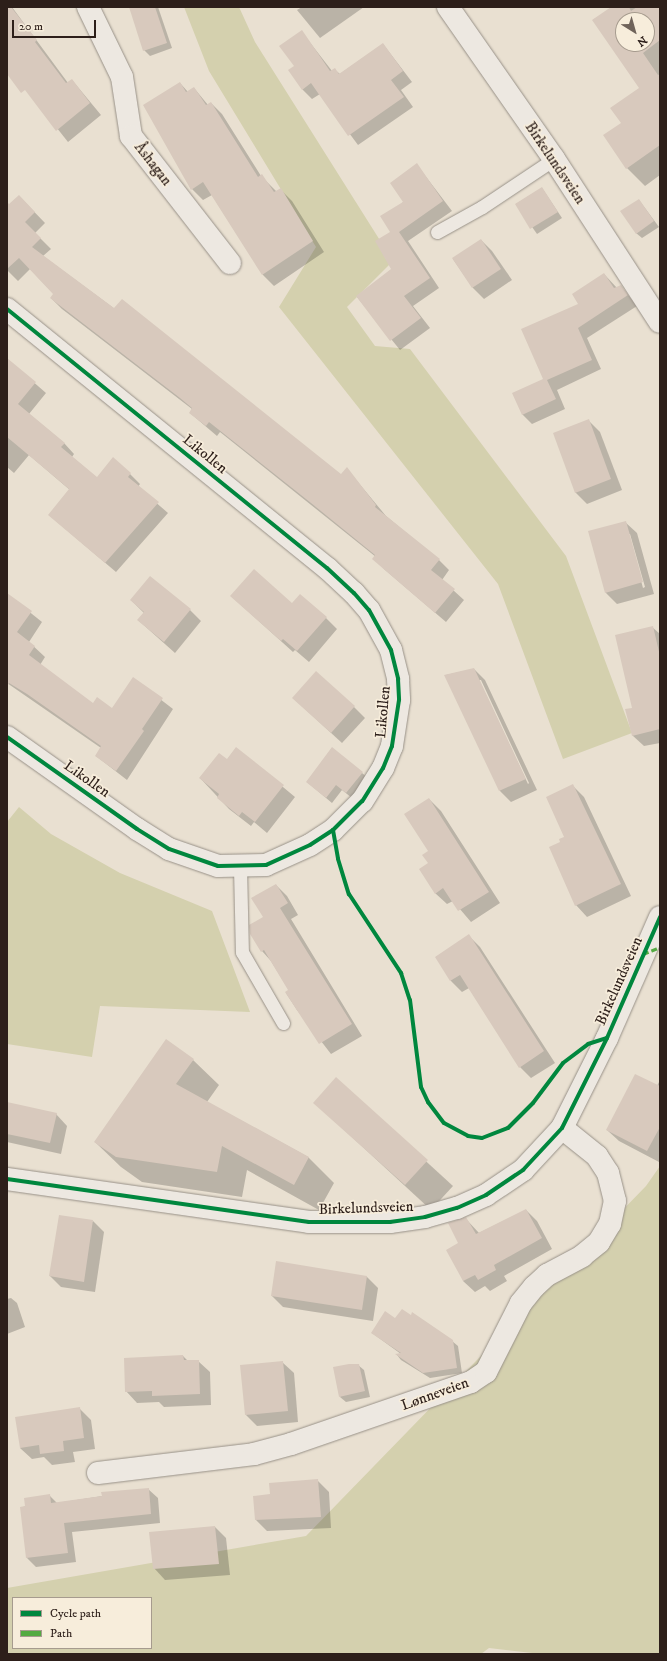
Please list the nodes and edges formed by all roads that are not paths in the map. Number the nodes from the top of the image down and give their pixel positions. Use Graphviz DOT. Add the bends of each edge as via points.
graph roads {
  1 [pos="88,7"];
  2 [pos="448,7"];
  3 [pos="554,159"];
  4 [pos="437,232"];
  5 [pos="230,263"];
  6 [pos="7,309"];
  7 [pos="660,322"];
  8 [pos="7,737"];
  9 [pos="240,867"];
  10 [pos="660,917"];
  11 [pos="283,1023"];
  12 [pos="562,1128"];
  13 [pos="7,1179"];
  14 [pos="98,1473"];
  1 -- 5 [label="street, Åshagan" via="122,77 131,136"];
  2 -- 3 [label="street, Birkelundsveien"];
  3 -- 4 [label="lane" via="482,208"];
  3 -- 7 [label="street, Birkelundsveien"];
  6 -- 9 [label="street, Likollen" via="327,568 370,610 391,650 398,679 397,723 383,768 362,800 333,830 310,845 266,865"];
  8 -- 9 [label="street, Likollen" via="169,849 218,866"];
  9 -- 11 [label="lane" via="242,952"];
  10 -- 12 [label="street, Birkelundsveien" via="607,1038"];
  12 -- 13 [label="street, Birkelundsveien" via="522,1170 486,1195 457,1208 425,1217 390,1222 309,1222"];
  12 -- 14 [label="street, Lønneveien" via="597,1156 608,1173 615,1201 610,1224 599,1242 582,1256 547,1275 534,1287 521,1303 486,1372 471,1382 254,1454"];
}
